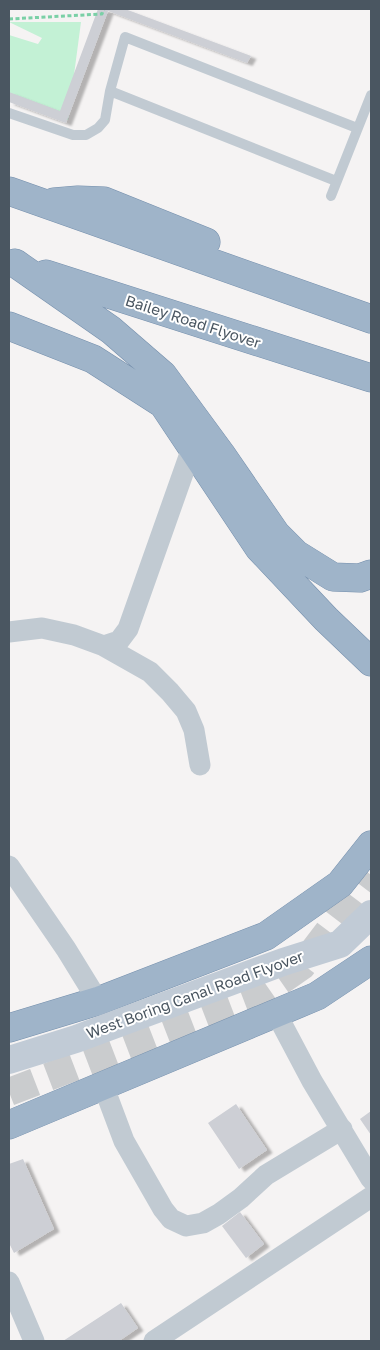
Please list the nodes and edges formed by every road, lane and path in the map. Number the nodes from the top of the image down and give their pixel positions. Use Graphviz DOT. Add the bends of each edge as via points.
graph roads {
  1 [pos="104,9"];
  2 [pos="9,20"];
  3 [pos="110,91"];
  4 [pos="371,95"];
  5 [pos="9,113"];
  6 [pos="357,128"];
  7 [pos="336,181"];
  8 [pos="9,191"];
  9 [pos="330,196"];
  10 [pos="43,203"];
  11 [pos="12,262"];
  12 [pos="371,304"];
  13 [pos="371,319"];
  14 [pos="9,326"];
  15 [pos="371,378"];
  16 [pos="192,448"];
  17 [pos="371,574"];
  18 [pos="9,632"];
  19 [pos="104,646"];
  20 [pos="371,662"];
  21 [pos="200,764"];
  22 [pos="371,845"];
  23 [pos="9,866"];
  24 [pos="371,914"];
  25 [pos="371,960"];
  26 [pos="98,1001"];
  27 [pos="276,1013"];
  28 [pos="9,1028"];
  29 [pos="9,1060"];
  30 [pos="103,1085"];
  31 [pos="9,1125"];
  32 [pos="342,1129"];
  33 [pos="371,1179"];
  34 [pos="371,1197"];
  35 [pos="9,1282"];
  36 [pos="17,1322"];
  37 [pos="34,1341"];
  38 [pos="154,1341"];
  1 -- 2 [label="path" via="102,14"];
  3 -- 5 [label="lane" via="105,120 86,135 74,135"];
  3 -- 6 [label="lane" via="125,37"];
  3 -- 7 [label="lane"];
  4 -- 6 [label="lane"];
  6 -- 7 [label="lane"];
  7 -- 9 [label="lane"];
  8 -- 10 [label="highway"];
  10 -- 12 [label="highway" via="104,201"];
  10 -- 13 [label="highway"];
  11 -- 15 [label="highway, Bailey Road Flyover"];
  11 -- 17 [label="highway" via="111,330 163,375 276,534 296,554 333,577 360,578"];
  14 -- 16 [label="highway" via="93,360 163,404"];
  16 -- 19 [label="street" via="128,629 119,642"];
  16 -- 20 [label="highway" via="259,548"];
  18 -- 19 [label="street" via="42,628"];
  19 -- 21 [label="street" via="150,672 186,711 194,730"];
  22 -- 26 [label="highway" via="340,884 266,936"];
  23 -- 26 [label="street"];
  24 -- 29 [label="main road, West Boring Canal Road Flyover, bridge" via="340,944"];
  25 -- 27 [label="highway" via="317,996"];
  26 -- 28 [label="highway"];
  27 -- 30 [label="highway"];
  27 -- 32 [label="street"];
  30 -- 31 [label="highway"];
  30 -- 32 [label="street" via="124,1141 163,1209 172,1219 186,1226 203,1224 241,1198 266,1175"];
  32 -- 33 [label="street"];
  34 -- 38 [label="street"];
  35 -- 36 [label="street"];
  36 -- 37 [label="street"];
}
